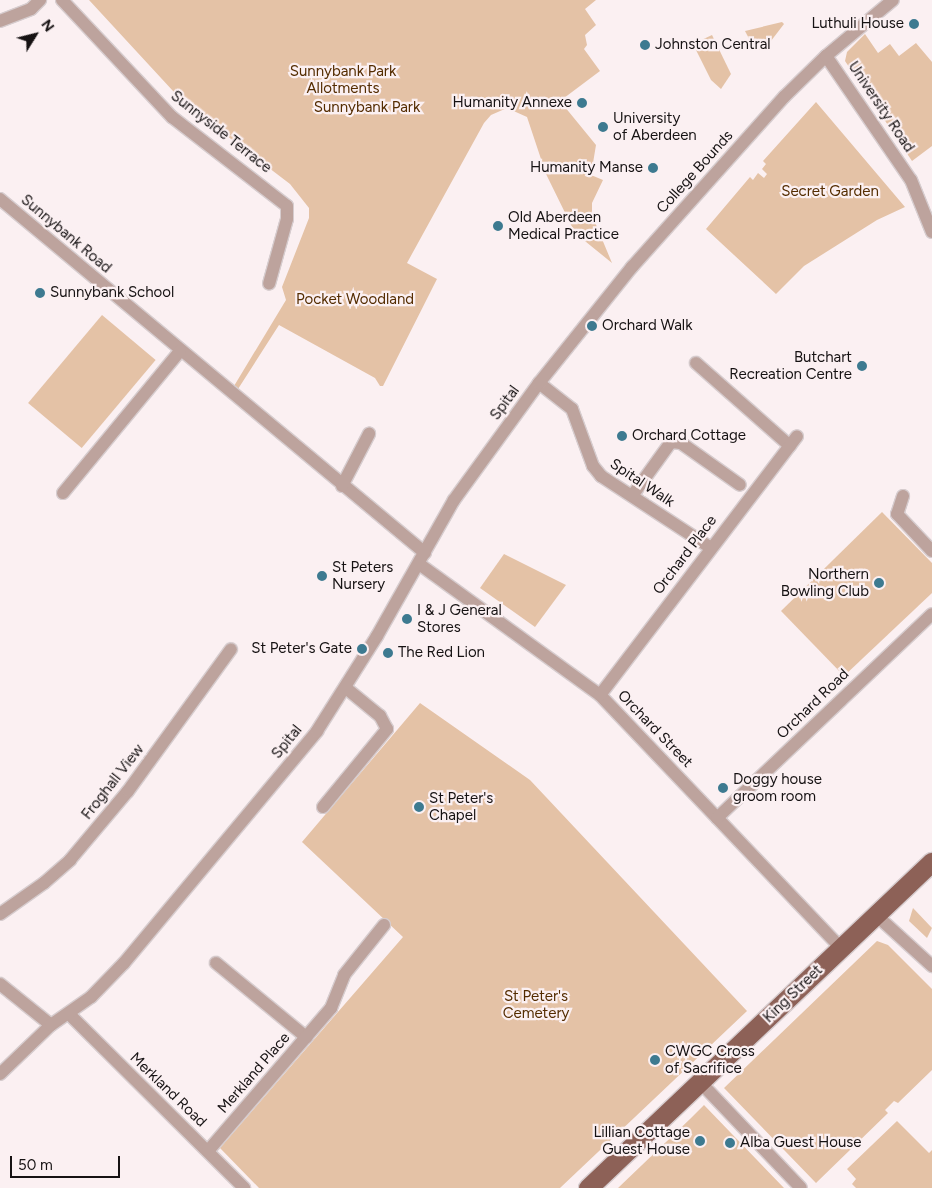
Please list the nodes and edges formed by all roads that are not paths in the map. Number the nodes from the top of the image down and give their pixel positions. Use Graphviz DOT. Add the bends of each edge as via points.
graph roads {
  1 [pos="40,0"];
  2 [pos="62,0"];
  3 [pos="893,0"];
  4 [pos="0,21"];
  5 [pos="826,56"];
  6 [pos="0,199"];
  7 [pos="932,232"];
  8 [pos="269,284"];
  9 [pos="180,351"];
  10 [pos="696,362"];
  11 [pos="539,383"];
  12 [pos="370,434"];
  13 [pos="740,485"];
  14 [pos="342,486"];
  15 [pos="63,493"];
  16 [pos="632,496"];
  17 [pos="903,496"];
  18 [pos="711,548"];
  19 [pos="932,551"];
  20 [pos="422,558"];
  21 [pos="932,614"];
  22 [pos="231,649"];
  23 [pos="346,688"];
  24 [pos="600,694"];
  25 [pos="323,807"];
  26 [pos="717,818"];
  27 [pos="932,862"];
  28 [pos="0,914"];
  29 [pos="876,915"];
  30 [pos="384,926"];
  31 [pos="841,948"];
  32 [pos="216,963"];
  33 [pos="932,966"];
  34 [pos="0,984"];
  35 [pos="69,1014"];
  36 [pos="51,1025"];
  37 [pos="306,1038"];
  38 [pos="0,1074"];
  39 [pos="700,1082"];
  40 [pos="208,1151"];
  41 [pos="244,1188"];
  42 [pos="588,1188"];
  43 [pos="801,1188"];
  1 -- 4 [label="street" via="32,9"];
  2 -- 8 [label="street, Sunnyside Terrace" via="172,118 287,206 287,219"];
  3 -- 5 [label="street, College Bounds"];
  5 -- 7 [label="street, University Road" via="911,180"];
  5 -- 11 [label="street, College Bounds" via="658,238"];
  6 -- 9 [label="street, Sunnybank Road"];
  9 -- 14 [label="street, Sunnybank Road"];
  9 -- 15 [label="street"];
  10 -- 18 [label="street, Orchard Place" via="793,441"];
  11 -- 16 [label="street, Spital Walk" via="572,409 596,472"];
  11 -- 20 [label="street, Spital" via="454,500"];
  12 -- 14 [label="street"];
  13 -- 16 [label="street" via="681,443 671,442"];
  14 -- 20 [label="street, Sunnybank Road"];
  16 -- 18 [label="street, Spital Walk"];
  17 -- 19 [label="street" via="897,514"];
  18 -- 24 [label="street, Orchard Place"];
  20 -- 23 [label="street, Spital"];
  20 -- 24 [label="street, Orchard Street"];
  21 -- 26 [label="street, Orchard Road"];
  22 -- 28 [label="street, Froghall View" via="128,791 76,853 44,884"];
  23 -- 25 [label="street" via="380,716 387,729"];
  23 -- 35 [label="street, Spital" via="300,752 138,947 91,997"];
  24 -- 26 [label="street, Orchard Street"];
  26 -- 31 [label="street, Orchard Street"];
  27 -- 29 [label="main road, King Street"];
  29 -- 31 [label="main road, King Street"];
  29 -- 33 [label="street"];
  30 -- 37 [label="street, Merkland Place" via="344,976 335,1002"];
  31 -- 39 [label="main road, King Street"];
  32 -- 37 [label="street, Merkland Place"];
  34 -- 36 [label="street"];
  35 -- 36 [label="street, Spital"];
  35 -- 40 [label="street, Merkland Road"];
  36 -- 38 [label="street, Spital"];
  37 -- 40 [label="street, Merkland Place"];
  39 -- 42 [label="main road, King Street"];
  39 -- 43 [label="street"];
  40 -- 41 [label="street, Merkland Road"];
}
